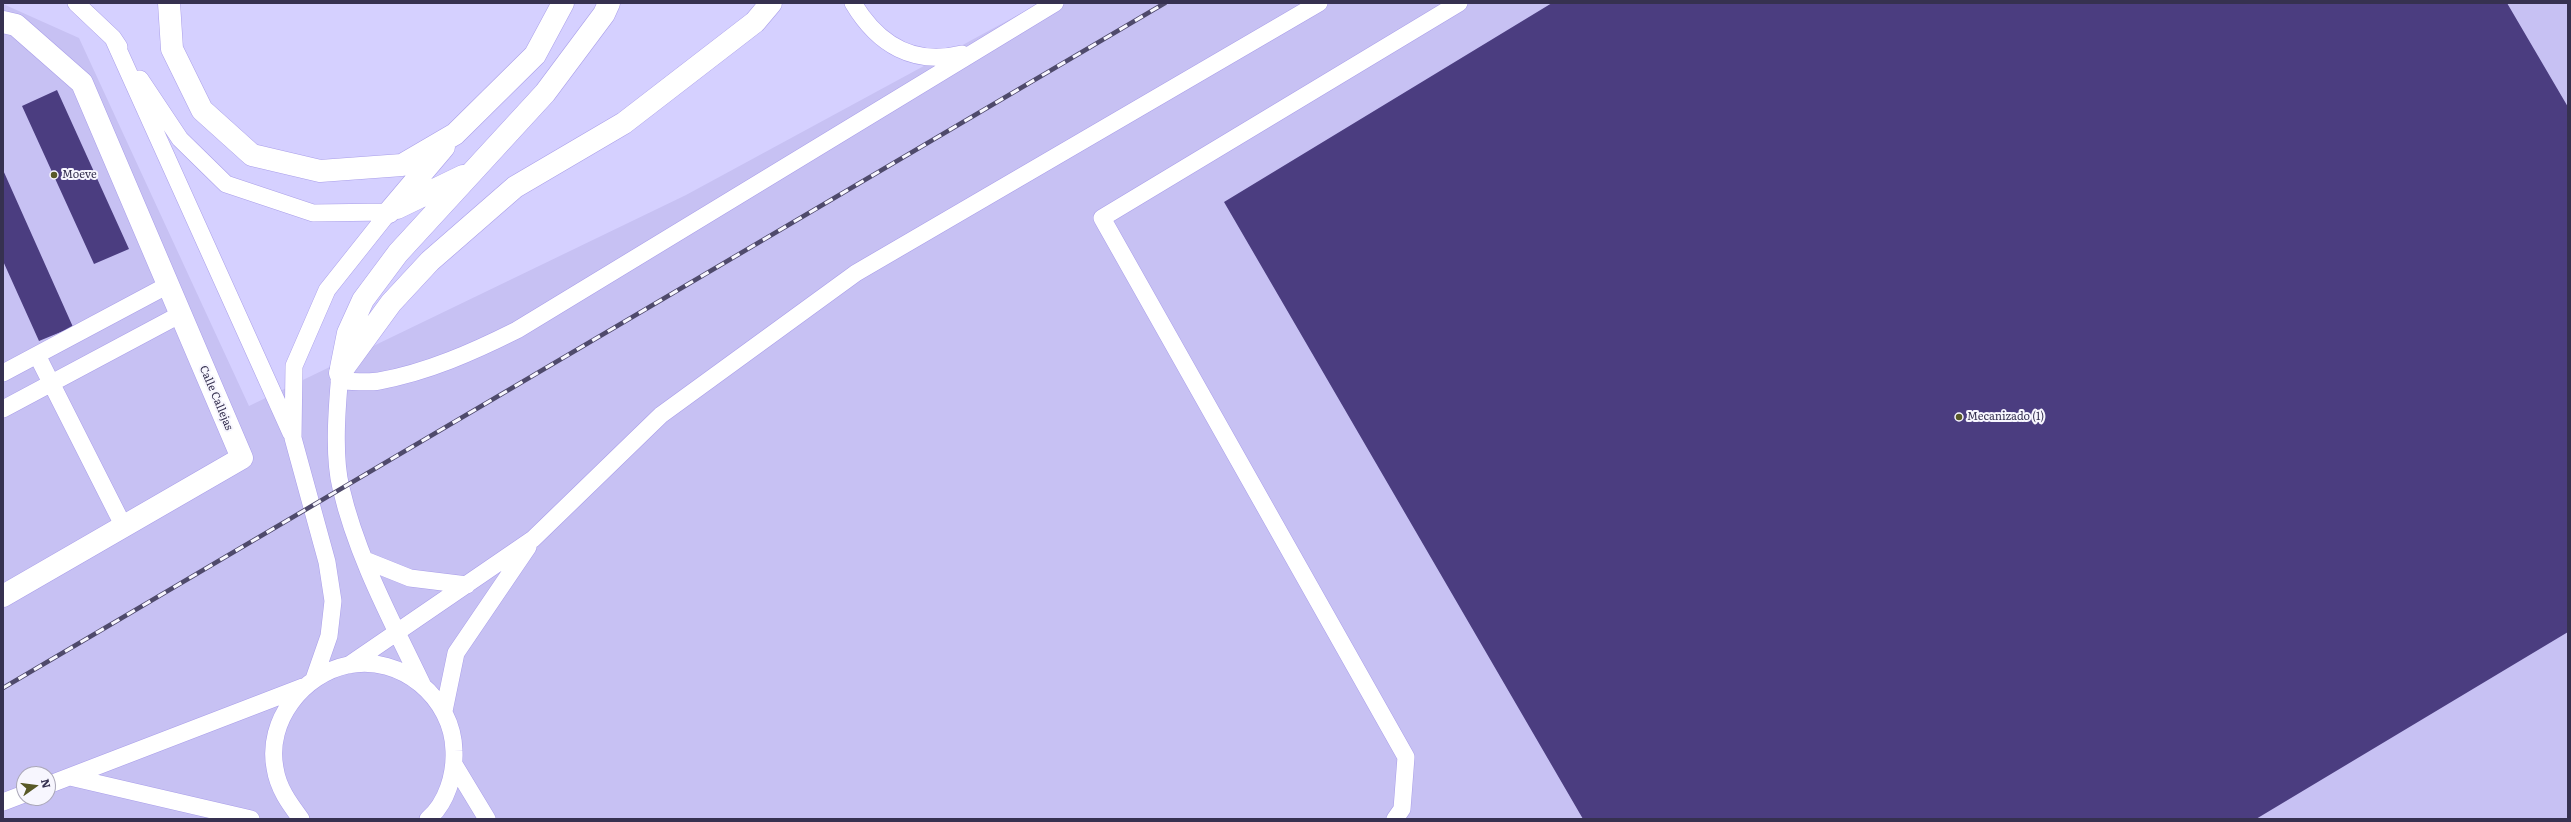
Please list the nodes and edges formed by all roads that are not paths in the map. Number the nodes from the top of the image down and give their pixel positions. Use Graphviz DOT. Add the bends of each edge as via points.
graph roads {
  1 [pos="76,3"];
  2 [pos="169,3"];
  3 [pos="563,3"];
  4 [pos="608,3"];
  5 [pos="771,3"];
  6 [pos="853,3"];
  7 [pos="1319,3"];
  8 [pos="1459,3"];
  9 [pos="1049,5"];
  10 [pos="3,22"];
  11 [pos="113,38"];
  12 [pos="974,51"];
  13 [pos="455,134"];
  14 [pos="474,171"];
  15 [pos="389,212"];
  16 [pos="168,285"];
  17 [pos="181,314"];
  18 [pos="37,355"];
  19 [pos="3,373"];
  20 [pos="340,377"];
  21 [pos="51,383"];
  22 [pos="3,409"];
  23 [pos="293,438"];
  24 [pos="124,527"];
  25 [pos="533,539"];
  26 [pos="365,560"];
  27 [pos="467,585"];
  28 [pos="3,596"];
  29 [pos="397,630"];
  30 [pos="349,665"];
  31 [pos="309,683"];
  32 [pos="422,684"];
  33 [pos="444,711"];
  34 [pos="454,766"];
  35 [pos="70,777"];
  36 [pos="56,782"];
  37 [pos="16,797"];
  38 [pos="3,802"];
  39 [pos="250,819"];
  40 [pos="301,819"];
  41 [pos="428,819"];
  42 [pos="487,819"];
  43 [pos="1395,819"];
  1 -- 11 [label="lane"];
  2 -- 13 [label="main road" via="172,49 202,110 252,155 320,171 402,165"];
  3 -- 13 [label="main road" via="534,55"];
  4 -- 14 [label="main road" via="604,14 545,93"];
  5 -- 20 [label="main road" via="755,22 624,123 515,187 430,261 391,303"];
  6 -- 12 [label="lane" via="862,18 890,44 915,56 946,58"];
  7 -- 25 [label="lane" via="856,273 661,415"];
  8 -- 43 [label="lane" via="1102,218 1406,757 1402,809"];
  9 -- 12 [label="lane"];
  10 -- 16 [label="main road, Calle Callejas" via="16,25 82,83"];
  11 -- 15 [label="lane" via="180,139 226,184 314,213"];
  11 -- 23 [label="lane"];
  12 -- 20 [label="lane" via="517,330 467,355 425,369 378,381"];
  13 -- 15 [label="main road"];
  14 -- 15 [label="main road"];
  14 -- 20 [label="main road" via="398,252 363,300 348,333"];
  15 -- 23 [label="lane" via="327,290 294,366"];
  16 -- 17 [label="main road, Calle Callejas"];
  16 -- 18 [label="lane"];
  17 -- 21 [label="lane"];
  17 -- 24 [label="main road, Calle Callejas" via="242,458"];
  18 -- 19 [label="lane"];
  18 -- 21 [label="lane"];
  20 -- 26 [label="lane" via="338,452 341,487"];
  21 -- 22 [label="lane"];
  21 -- 24 [label="lane"];
  23 -- 31 [label="lane" via="327,562 332,600 329,636"];
  24 -- 28 [label="main road, Calle Callejas"];
  25 -- 27 [label="lane"];
  25 -- 33 [label="lane" via="456,653"];
  26 -- 27 [label="lane" via="410,578"];
  26 -- 29 [label="lane"];
  27 -- 29 [label="lane"];
  29 -- 30 [label="lane"];
  29 -- 32 [label="lane"];
  30 -- 31 [label="lane" via="331,670"];
  30 -- 32 [label="lane" via="375,664 400,671"];
  31 -- 35 [label="lane"];
  31 -- 40 [label="lane" via="285,710 275,738 275,768 284,796"];
  32 -- 33 [label="lane" via="435,696"];
  33 -- 34 [label="lane" via="454,737"];
  34 -- 41 [label="lane" via="447,793"];
  34 -- 42 [label="lane"];
  35 -- 36 [label="lane"];
  35 -- 39 [label="lane"];
  37 -- 38 [label="lane"];
}
